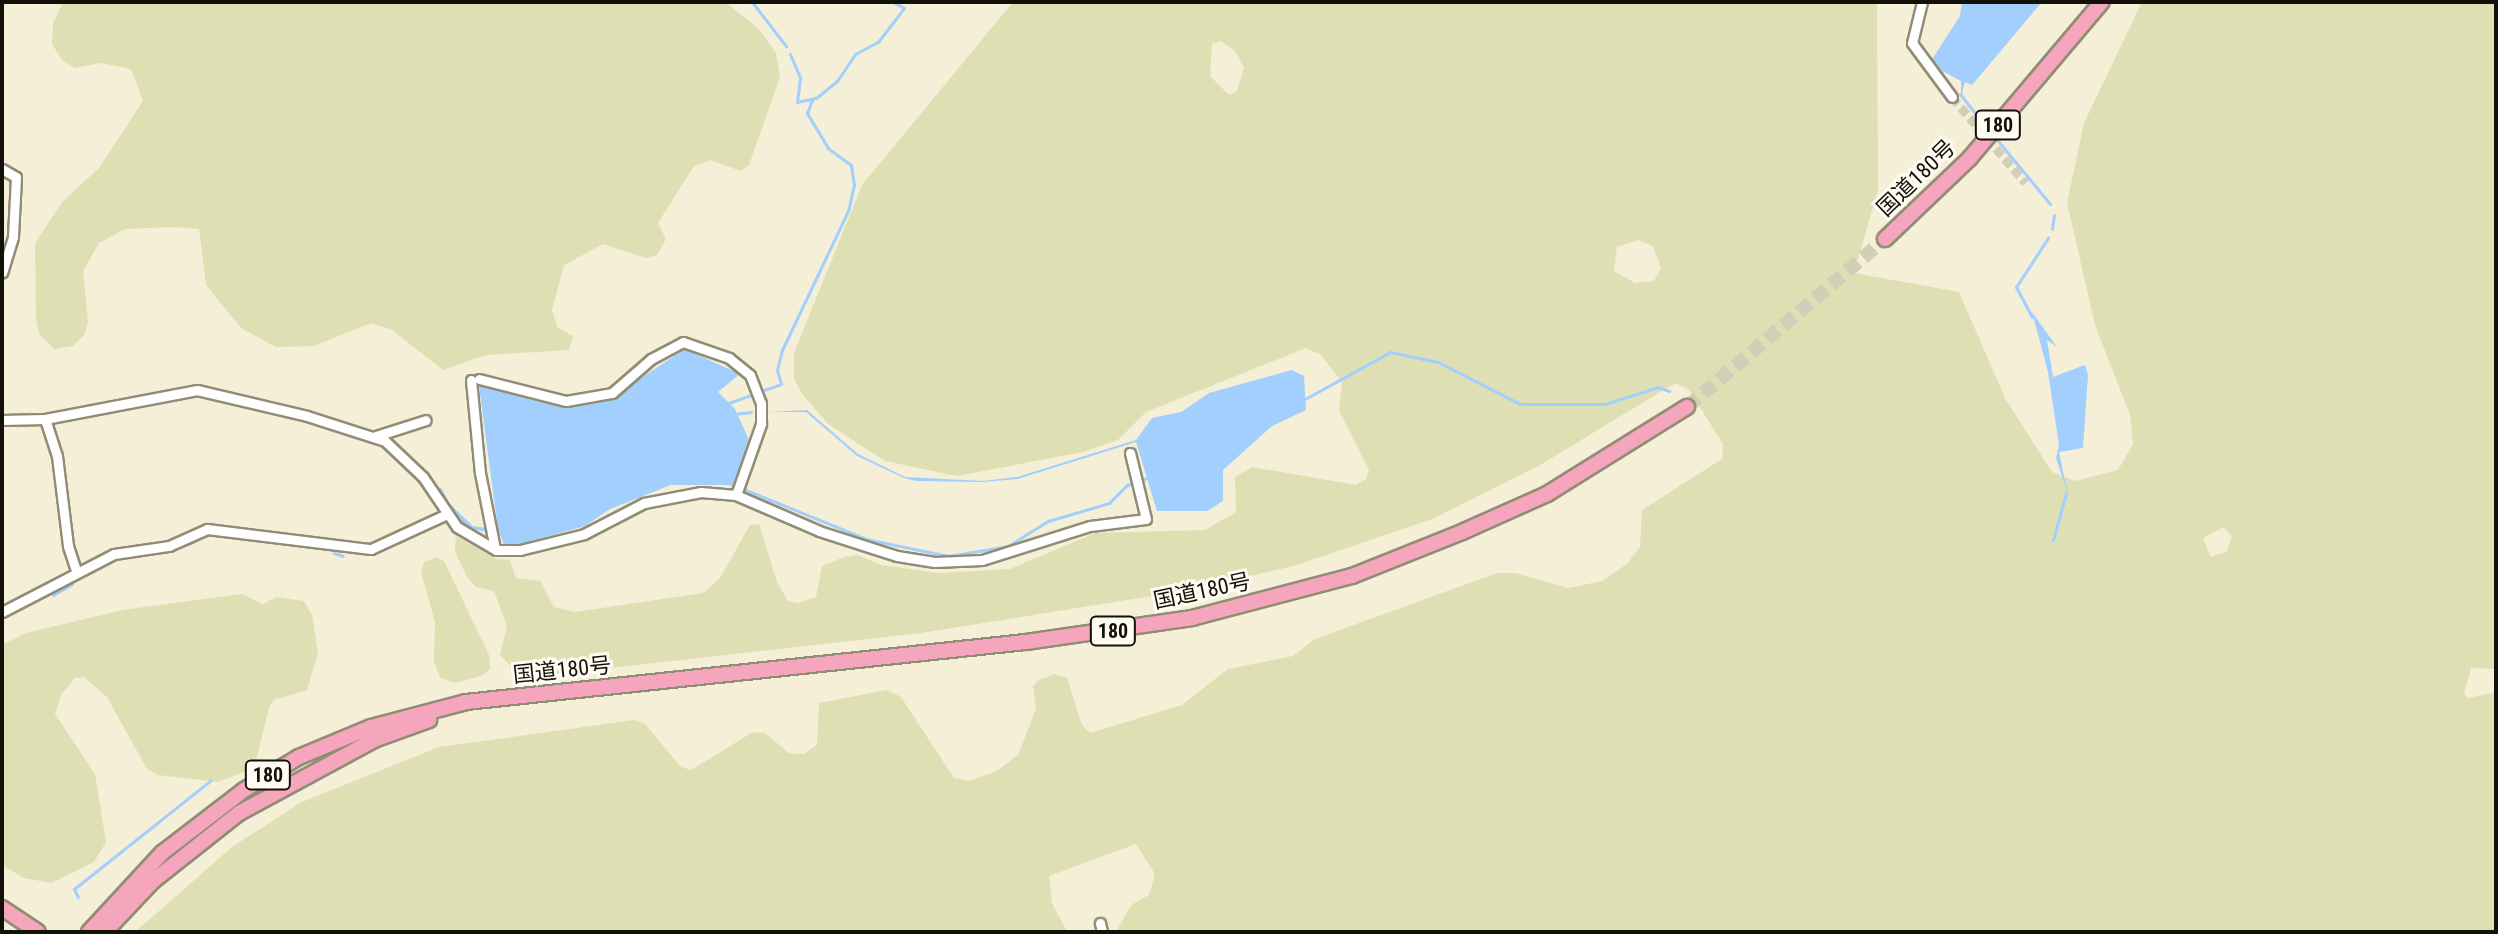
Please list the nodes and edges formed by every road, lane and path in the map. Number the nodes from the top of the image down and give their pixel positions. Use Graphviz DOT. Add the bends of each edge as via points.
graph roads {
  1 [pos="1922,2"];
  2 [pos="2102,2"];
  3 [pos="1952,97"];
  4 [pos="2,169"];
  5 [pos="1885,239"];
  6 [pos="2,272"];
  7 [pos="1687,407"];
  8 [pos="45,419"];
  9 [pos="2,420"];
  10 [pos="426,420"];
  11 [pos="376,436"];
  12 [pos="1130,453"];
  13 [pos="736,495"];
  14 [pos="445,515"];
  15 [pos="495,549"];
  16 [pos="76,571"];
  17 [pos="2,612"];
  18 [pos="494,699"];
  19 [pos="2,908"];
  20 [pos="38,932"];
  21 [pos="89,932"];
  22 [pos="105,932"];
  1 -- 3 [label="street" via="1912,43"];
  2 -- 5 [label="highway, 国道180号 / 180" via="1970,158"];
  4 -- 6 [label="street" via="16,177 13,237"];
  7 -- 18 [label="highway, 国道180号 / 180" via="1547,494 1462,532 1352,576 1192,618 1040,640"];
  8 -- 9 [label="street"];
  8 -- 11 [label="street" via="197,390"];
  8 -- 16 [label="street" via="57,456"];
  10 -- 11 [label="street"];
  11 -- 14 [label="street" via="423,477"];
  12 -- 13 [label="street" via="1146,519 1090,526 964,562 897,556 819,531"];
  13 -- 15 [label="street" via="667,495 584,534 520,550"];
  13 -- 15 [label="street" via="761,424 761,403 750,375 729,358 683,342 651,359 612,393 566,401 475,380 471,412"];
  14 -- 15 [label="street"];
  14 -- 16 [label="street" via="371,549 340,550 215,528 169,546 125,550"];
  16 -- 17 [label="street" via="57,587"];
  18 -- 21 [label="highway, 国道180号 / 180" via="371,727 299,757 244,790 162,853"];
  18 -- 22 [label="highway, 国道180号 / 180" via="374,740 264,798 181,858"];
  19 -- 20 [label="highway"];
}
